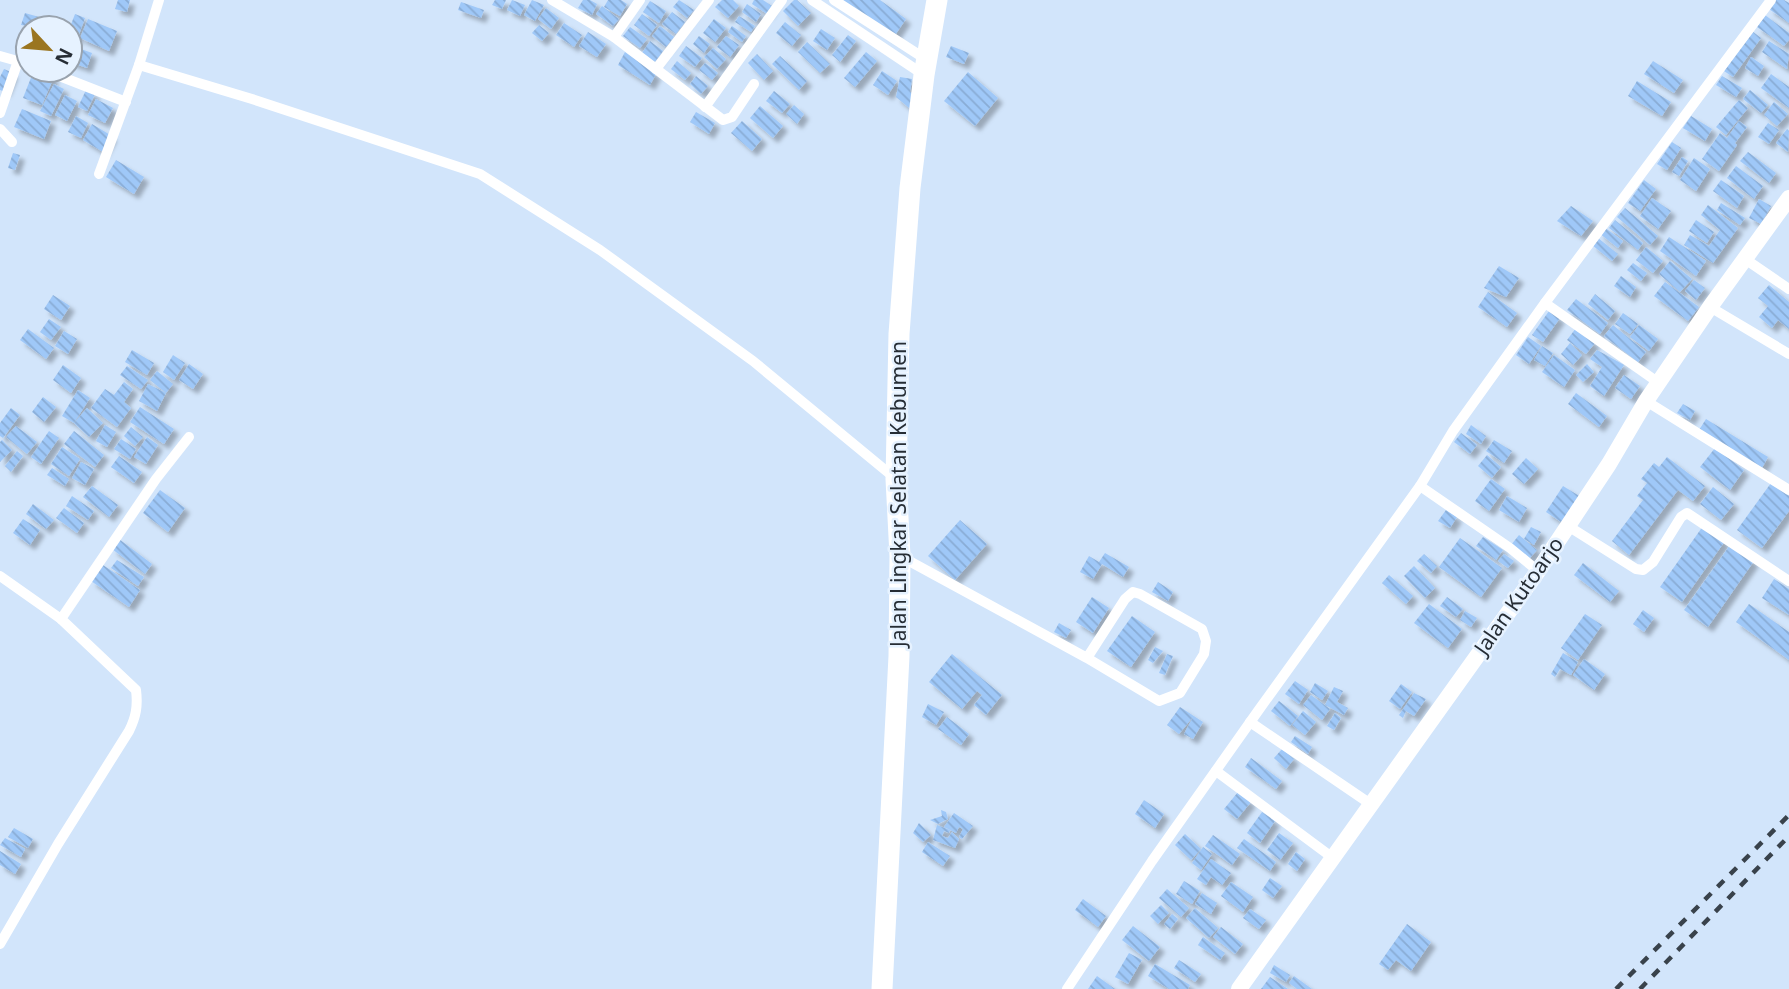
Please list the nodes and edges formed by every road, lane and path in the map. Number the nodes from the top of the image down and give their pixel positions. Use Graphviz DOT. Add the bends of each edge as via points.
graph roads {
  1 [pos="159,0"];
  2 [pos="552,0"];
  3 [pos="640,0"];
  4 [pos="709,0"];
  5 [pos="782,0"];
  6 [pos="812,0"];
  7 [pos="834,0"];
  8 [pos="937,0"];
  9 [pos="1771,0"];
  10 [pos="572,5"];
  11 [pos="845,7"];
  12 [pos="838,18"];
  13 [pos="614,37"];
  14 [pos="139,65"];
  15 [pos="925,67"];
  16 [pos="656,69"];
  17 [pos="14,82"];
  18 [pos="79,84"];
  19 [pos="754,84"];
  20 [pos="125,102"];
  21 [pos="705,107"];
  22 [pos="0,113"];
  23 [pos="0,128"];
  24 [pos="12,142"];
  25 [pos="99,174"];
  26 [pos="1789,198"];
  27 [pos="1745,259"];
  28 [pos="1789,289"];
  29 [pos="1545,303"];
  30 [pos="1710,307"];
  31 [pos="1789,354"];
  32 [pos="1658,383"];
  33 [pos="1646,401"];
  34 [pos="189,437"];
  35 [pos="896,479"];
  36 [pos="1420,486"];
  37 [pos="1789,491"];
  38 [pos="1567,526"];
  39 [pos="900,556"];
  40 [pos="1538,571"];
  41 [pos="0,576"];
  42 [pos="1789,581"];
  43 [pos="61,619"];
  44 [pos="1087,658"];
  45 [pos="1250,722"];
  46 [pos="1216,771"];
  47 [pos="1372,805"];
  48 [pos="1333,858"];
  49 [pos="0,944"];
  50 [pos="882,989"];
  51 [pos="1067,989"];
  52 [pos="1239,989"];
  1 -- 14 [label="street"];
  2 -- 10 [label="street"];
  3 -- 13 [label="street"];
  4 -- 16 [label="street"];
  5 -- 21 [label="street"];
  6 -- 12 [label="street"];
  7 -- 11 [label="street"];
  8 -- 15 [label="highway, Jalan Lingkar Selatan Kebumen"];
  9 -- 29 [label="street"];
  10 -- 13 [label="street"];
  11 -- 12 [label="street"];
  11 -- 15 [label="street"];
  12 -- 15 [label="street"];
  13 -- 16 [label="street"];
  14 -- 20 [label="street"];
  14 -- 35 [label="street" via="480,174 600,250 753,361"];
  15 -- 35 [label="highway, Jalan Lingkar Selatan Kebumen" via="901,297"];
  16 -- 21 [label="street"];
  17 -- 22 [label="street"];
  18 -- 20 [label="street"];
  19 -- 21 [label="street" via="726,120"];
  20 -- 25 [label="street"];
  23 -- 24 [label="street"];
  26 -- 27 [label="main road, Jalan Kutoarjo"];
  27 -- 28 [label="street"];
  27 -- 30 [label="main road, Jalan Kutoarjo"];
  29 -- 32 [label="street"];
  29 -- 36 [label="street" via="1453,431"];
  30 -- 31 [label="street"];
  30 -- 32 [label="main road, Jalan Kutoarjo"];
  32 -- 33 [label="main road, Jalan Kutoarjo"];
  33 -- 37 [label="street"];
  33 -- 38 [label="main road, Jalan Kutoarjo"];
  34 -- 43 [label="street"];
  35 -- 39 [label="highway, Jalan Lingkar Selatan Kebumen"];
  36 -- 40 [label="street"];
  36 -- 45 [label="street"];
  38 -- 40 [label="main road, Jalan Kutoarjo"];
  38 -- 42 [label="street" via="1643,570 1687,513"];
  39 -- 44 [label="street"];
  39 -- 50 [label="highway, Jalan Lingkar Selatan Kebumen"];
  40 -- 47 [label="main road, Jalan Kutoarjo"];
  41 -- 43 [label="street"];
  43 -- 49 [label="street" via="136,690 136,715"];
  44 -- 44 [label="street" via="1159,701 1180,693 1204,654 1206,640 1202,629 1133,592"];
  45 -- 46 [label="street"];
  45 -- 47 [label="street"];
  46 -- 48 [label="street"];
  46 -- 51 [label="street"];
  47 -- 48 [label="main road, Jalan Kutoarjo"];
  48 -- 52 [label="main road, Jalan Kutoarjo"];
}
